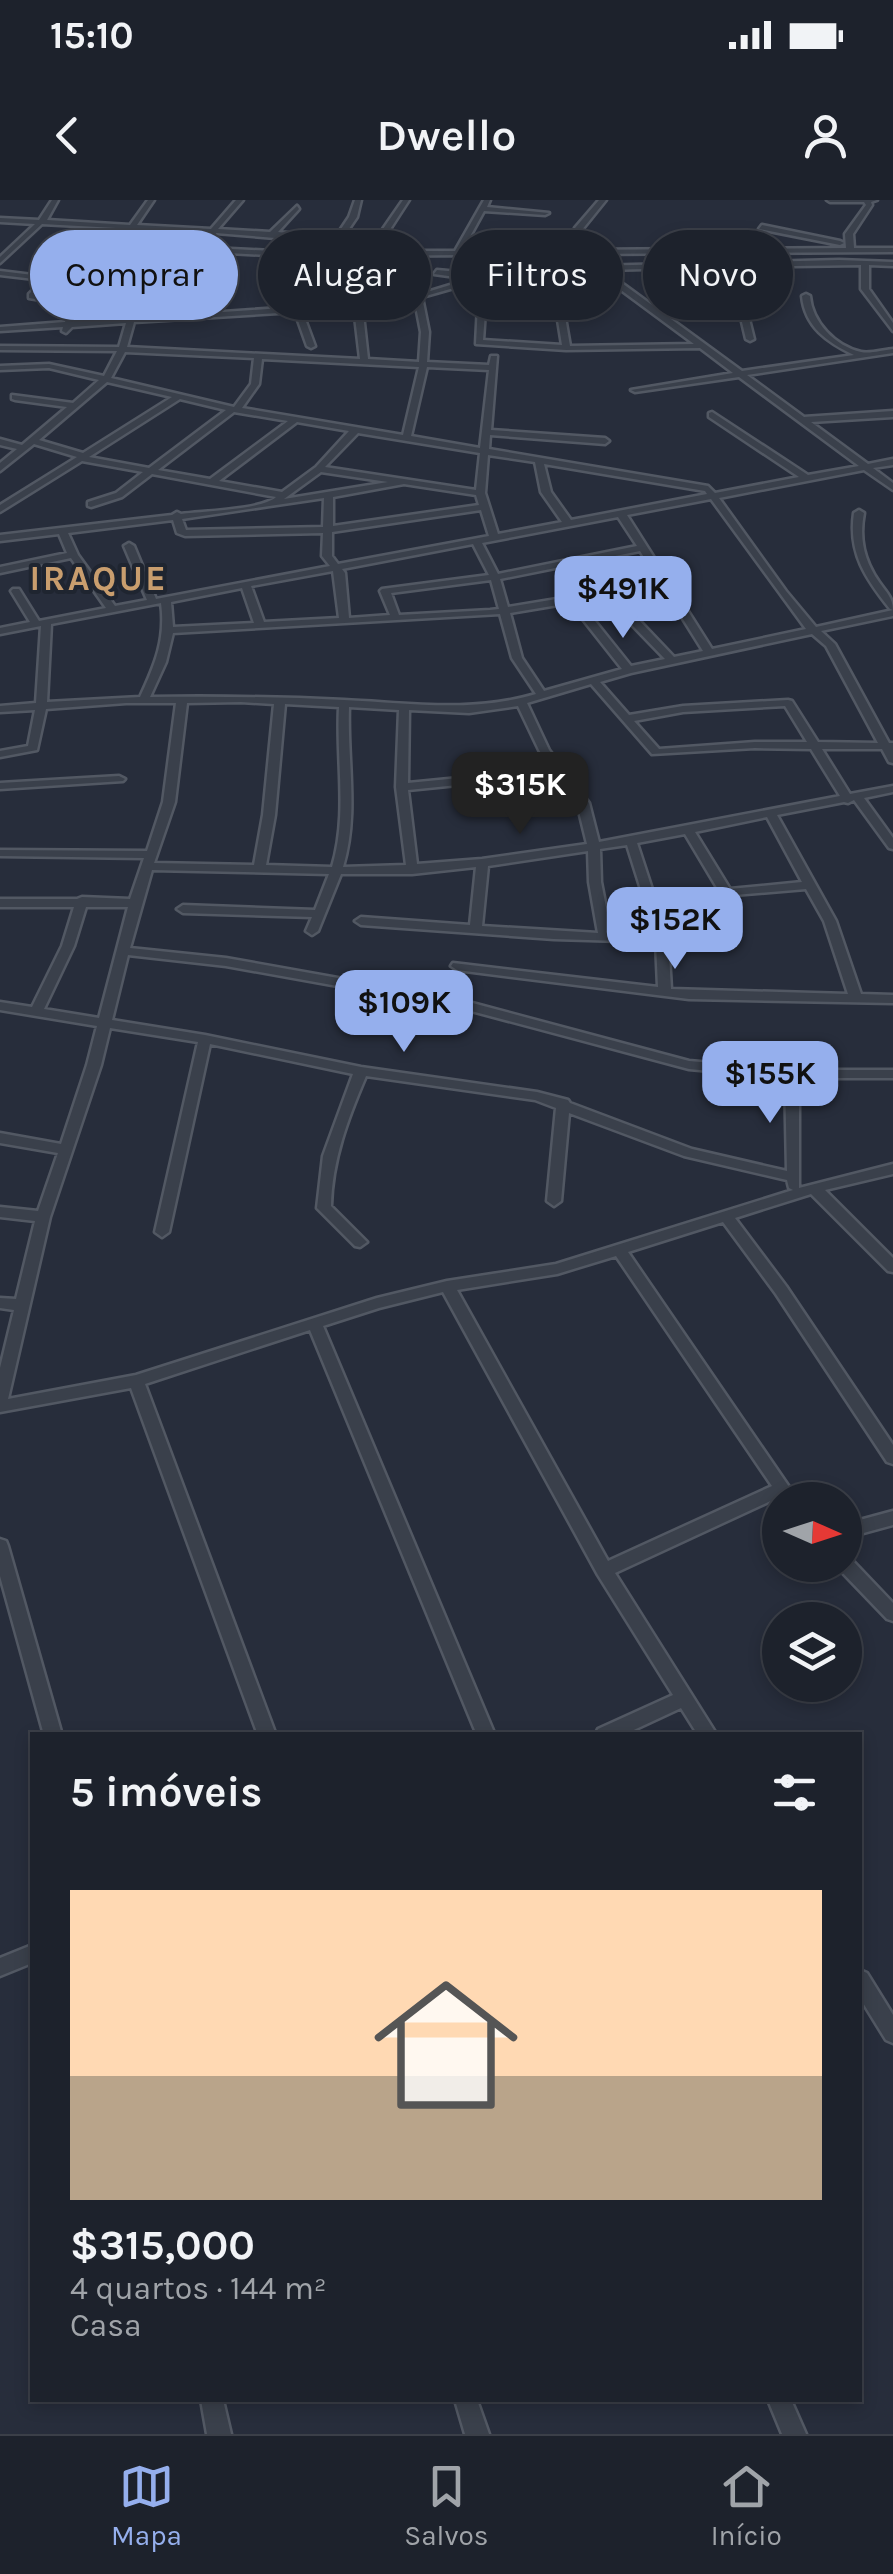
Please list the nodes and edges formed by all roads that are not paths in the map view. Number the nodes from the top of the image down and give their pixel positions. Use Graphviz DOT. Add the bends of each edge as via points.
graph roads {
  1 [pos="55,200"];
  2 [pos="151,200"];
  3 [pos="240,200"];
  4 [pos="358,200"];
  5 [pos="406,200"];
  6 [pos="602,200"];
  7 [pos="830,200"];
  8 [pos="866,200"];
  9 [pos="874,200"];
  10 [pos="486,205"];
  11 [pos="297,208"];
  12 [pos="544,213"];
  13 [pos="0,220"];
  14 [pos="41,222"];
  15 [pos="133,226"];
  16 [pos="762,226"];
  17 [pos="163,228"];
  18 [pos="188,230"];
  19 [pos="216,230"];
  20 [pos="276,230"];
  21 [pos="343,230"];
  22 [pos="386,230"];
  23 [pos="471,230"];
  24 [pos="578,230"];
  25 [pos="849,247"];
  26 [pos="623,250"];
  27 [pos="893,250"];
  28 [pos="0,261"];
  29 [pos="865,262"];
  30 [pos="793,263"];
  31 [pos="893,264"];
  32 [pos="438,272"];
  33 [pos="0,273"];
  34 [pos="451,273"];
  35 [pos="30,277"];
  36 [pos="451,284"];
  37 [pos="623,288"];
  38 [pos="806,296"];
  39 [pos="258,313"];
  40 [pos="70,320"];
  41 [pos="302,320"];
  42 [pos="360,320"];
  43 [pos="481,320"];
  44 [pos="562,320"];
  45 [pos="745,320"];
  46 [pos="132,322"];
  47 [pos="68,325"];
  48 [pos="0,328"];
  49 [pos="893,328"];
  50 [pos="750,339"];
  51 [pos="496,344"];
  52 [pos="311,346"];
  53 [pos="698,346"];
  54 [pos="0,348"];
  55 [pos="60,348"];
  56 [pos="566,348"];
  57 [pos="122,349"];
  58 [pos="893,351"];
  59 [pos="862,356"];
  60 [pos="258,357"];
  61 [pos="364,362"];
  62 [pos="425,364"];
  63 [pos="50,366"];
  64 [pos="0,368"];
  65 [pos="494,368"];
  66 [pos="738,375"];
  67 [pos="108,377"];
  68 [pos="636,390"];
  69 [pos="15,396"];
  70 [pos="178,397"];
  71 [pos="72,405"];
  72 [pos="235,410"];
  73 [pos="893,414"];
  74 [pos="712,415"];
  75 [pos="294,420"];
  76 [pos="800,420"];
  77 [pos="356,428"];
  78 [pos="484,432"];
  79 [pos="406,440"];
  80 [pos="605,441"];
  81 [pos="0,442"];
  82 [pos="28,445"];
  83 [pos="482,453"];
  84 [pos="82,457"];
  85 [pos="539,462"];
  86 [pos="893,462"];
  87 [pos="864,467"];
  88 [pos="0,468"];
  89 [pos="319,469"];
  90 [pos="148,471"];
  91 [pos="806,478"];
  92 [pos="404,482"];
  93 [pos="211,483"];
  94 [pos="893,487"];
  95 [pos="480,493"];
  96 [pos="715,496"];
  97 [pos="329,497"];
  98 [pos="277,500"];
  99 [pos="92,504"];
  100 [pos="482,507"];
  101 [pos="0,509"];
  102 [pos="859,513"];
  103 [pos="622,514"];
  104 [pos="178,516"];
  105 [pos="568,524"];
  106 [pos="62,530"];
  107 [pos="326,530"];
  108 [pos="494,536"];
  109 [pos="0,538"];
  110 [pos="476,540"];
  111 [pos="130,546"];
  112 [pos="641,548"];
  113 [pos="73,555"];
  114 [pos="334,568"];
  115 [pos="0,570"];
  116 [pos="495,577"];
  117 [pos="245,584"];
  118 [pos="664,584"];
  119 [pos="16,591"];
  120 [pos="607,592"];
  121 [pos="571,598"];
  122 [pos="166,600"];
  123 [pos="153,603"];
  124 [pos="502,609"];
  125 [pos="113,610"];
  126 [pos="890,612"];
  127 [pos="396,619"];
  128 [pos="344,621"];
  129 [pos="41,624"];
  130 [pos="260,626"];
  131 [pos="892,627"];
  132 [pos="172,630"];
  133 [pos="0,631"];
  134 [pos="816,632"];
  135 [pos="709,652"];
  136 [pos="671,660"];
  137 [pos="629,670"];
  138 [pos="592,679"];
  139 [pos="541,694"];
  140 [pos="144,700"];
  141 [pos="182,700"];
  142 [pos="280,700"];
  143 [pos="522,702"];
  144 [pos="344,703"];
  145 [pos="404,706"];
  146 [pos="41,707"];
  147 [pos="0,709"];
  148 [pos="626,720"];
  149 [pos="811,745"];
  150 [pos="889,746"];
  151 [pos="0,754"];
  152 [pos="893,760"];
  153 [pos="561,771"];
  154 [pos="119,779"];
  155 [pos="0,786"];
  156 [pos="402,787"];
  157 [pos="893,789"];
  158 [pos="853,799"];
  159 [pos="770,816"];
  160 [pos="688,830"];
  161 [pos="631,841"];
  162 [pos="893,846"];
  163 [pos="594,847"];
  164 [pos="0,853"];
  165 [pos="149,860"];
  166 [pos="482,863"];
  167 [pos="259,869"];
  168 [pos="336,870"];
  169 [pos="412,870"];
  170 [pos="809,885"];
  171 [pos="82,901"];
  172 [pos="134,902"];
  173 [pos="0,903"];
  174 [pos="183,909"];
  175 [pos="319,914"];
  176 [pos="361,920"];
  177 [pos="476,929"];
  178 [pos="312,932"];
  179 [pos="606,936"];
  180 [pos="662,938"];
  181 [pos="125,951"];
  182 [pos="457,966"];
  183 [pos="665,992"];
  184 [pos="856,998"];
  185 [pos="893,999"];
  186 [pos="0,1006"];
  187 [pos="37,1011"];
  188 [pos="106,1022"];
  189 [pos="205,1039"];
  190 [pos="362,1072"];
  191 [pos="792,1074"];
  192 [pos="893,1074"];
  193 [pos="564,1103"];
  194 [pos="0,1138"];
  195 [pos="63,1148"];
  196 [pos="893,1169"];
  197 [pos="794,1176"];
  198 [pos="814,1188"];
  199 [pos="794,1195"];
  200 [pos="554,1201"];
  201 [pos="0,1212"];
  202 [pos="43,1216"];
  203 [pos="727,1217"];
  204 [pos="162,1232"];
  205 [pos="360,1242"];
  206 [pos="620,1252"];
  207 [pos="893,1267"];
  208 [pos="448,1286"];
  209 [pos="0,1302"];
  210 [pos="23,1305"];
  211 [pos="315,1324"];
  212 [pos="136,1381"];
  213 [pos="0,1403"];
  214 [pos="893,1458"];
  215 [pos="777,1482"];
  216 [pos="762,1504"];
  217 [pos="893,1518"];
  218 [pos="862,1526"];
  219 [pos="0,1546"];
  220 [pos="604,1570"];
  221 [pos="862,1582"];
  222 [pos="893,1614"];
  223 [pos="685,1698"];
  224 [pos="51,1732"];
  225 [pos="266,1732"];
  226 [pos="485,1732"];
  227 [pos="611,1732"];
  228 [pos="706,1732"];
  229 [pos="30,1955"];
  230 [pos="0,1968"];
  231 [pos="862,1983"];
  232 [pos="893,2033"];
  233 [pos="212,2402"];
  234 [pos="467,2402"];
  235 [pos="780,2402"];
  236 [pos="219,2434"];
  237 [pos="477,2434"];
  238 [pos="794,2434"];
  1 -- 14 [label="street"];
  2 -- 15 [label="street"];
  3 -- 19 [label="street"];
  4 -- 21 [label="street"];
  5 -- 22 [label="street"];
  6 -- 24 [label="street"];
  7 -- 8 [label="street"];
  8 -- 9 [label="street"];
  8 -- 25 [label="street"];
  10 -- 12 [label="street"];
  10 -- 23 [label="street"];
  11 -- 20 [label="street"];
  13 -- 14 [label="street"];
  14 -- 15 [label="street"];
  14 -- 28 [label="street"];
  15 -- 17 [label="street"];
  16 -- 25 [label="street"];
  17 -- 18 [label="street"];
  25 -- 26 [label="street"];
  25 -- 27 [label="street"];
  29 -- 30 [label="street"];
  29 -- 31 [label="street"];
  29 -- 49 [label="street" via="865,289"];
  32 -- 34 [label="street"];
  33 -- 35 [label="street"];
  36 -- 62 [label="street" via="418,296 425,314"];
  37 -- 53 [label="street"];
  38 -- 59 [label="street" via="817,328"];
  39 -- 46 [label="street"];
  40 -- 47 [label="street"];
  41 -- 52 [label="street"];
  42 -- 61 [label="street"];
  43 -- 51 [label="street" via="479,342"];
  44 -- 56 [label="street"];
  45 -- 50 [label="street"];
  46 -- 47 [label="street"];
  46 -- 57 [label="street"];
  47 -- 48 [label="street"];
  47 -- 55 [label="street"];
  51 -- 56 [label="street"];
  51 -- 65 [label="street"];
  53 -- 56 [label="street"];
  53 -- 66 [label="street"];
  54 -- 55 [label="street"];
  55 -- 57 [label="street"];
  55 -- 63 [label="street"];
  57 -- 60 [label="street"];
  57 -- 67 [label="street"];
  58 -- 59 [label="street"];
  59 -- 66 [label="street"];
  60 -- 61 [label="street"];
  60 -- 72 [label="street" via="255,384"];
  61 -- 62 [label="street"];
  62 -- 65 [label="street"];
  62 -- 79 [label="street"];
  63 -- 64 [label="street"];
  63 -- 67 [label="street"];
  65 -- 78 [label="street"];
  66 -- 68 [label="street"];
  66 -- 76 [label="street"];
  67 -- 70 [label="street"];
  67 -- 71 [label="street"];
  69 -- 71 [label="street"];
  70 -- 72 [label="street"];
  70 -- 84 [label="street"];
  71 -- 82 [label="street"];
  72 -- 75 [label="street"];
  72 -- 90 [label="street"];
  73 -- 76 [label="street"];
  74 -- 91 [label="street"];
  75 -- 77 [label="street"];
  75 -- 93 [label="street"];
  76 -- 87 [label="street"];
  77 -- 79 [label="street"];
  77 -- 89 [label="street"];
  78 -- 80 [label="street"];
  78 -- 83 [label="street"];
  79 -- 83 [label="street"];
  81 -- 82 [label="street"];
  82 -- 84 [label="street"];
  82 -- 88 [label="street"];
  83 -- 85 [label="street"];
  83 -- 95 [label="street"];
  84 -- 90 [label="street"];
  84 -- 101 [label="street"];
  85 -- 96 [label="street" via="693,484"];
  85 -- 105 [label="street" via="546,492"];
  86 -- 87 [label="street"];
  87 -- 91 [label="street"];
  87 -- 94 [label="street"];
  89 -- 92 [label="street"];
  89 -- 98 [label="street"];
  90 -- 93 [label="street"];
  90 -- 99 [label="street" via="115,498"];
  91 -- 96 [label="street"];
  92 -- 95 [label="street"];
  92 -- 97 [label="street"];
  93 -- 98 [label="street"];
  95 -- 100 [label="street"];
  96 -- 103 [label="street"];
  96 -- 134 [label="street"];
  97 -- 98 [label="street"];
  97 -- 107 [label="street"];
  98 -- 104 [label="street"];
  100 -- 107 [label="street"];
  100 -- 108 [label="street"];
  102 -- 126 [label="street" via="854,531 860,561"];
  103 -- 105 [label="street"];
  103 -- 112 [label="street"];
  104 -- 106 [label="street"];
  104 -- 107 [label="street" via="185,532"];
  105 -- 108 [label="street"];
  106 -- 109 [label="street"];
  106 -- 113 [label="street"];
  107 -- 114 [label="street"];
  108 -- 110 [label="street"];
  110 -- 114 [label="street"];
  110 -- 116 [label="street"];
  111 -- 123 [label="street"];
  112 -- 116 [label="street"];
  112 -- 118 [label="street"];
  113 -- 115 [label="street"];
  113 -- 125 [label="street"];
  114 -- 117 [label="street"];
  114 -- 128 [label="street"];
  116 -- 124 [label="street"];
  116 -- 127 [label="street" via="385,591"];
  117 -- 122 [label="street"];
  117 -- 130 [label="street"];
  118 -- 120 [label="street"];
  118 -- 135 [label="street"];
  119 -- 129 [label="street"];
  120 -- 121 [label="street"];
  120 -- 136 [label="street"];
  121 -- 124 [label="street"];
  121 -- 137 [label="street"];
  122 -- 123 [label="street"];
  122 -- 132 [label="street"];
  123 -- 125 [label="street"];
  124 -- 127 [label="street"];
  124 -- 139 [label="street" via="517,658"];
  125 -- 129 [label="street"];
  126 -- 131 [label="street"];
  126 -- 134 [label="street"];
  127 -- 128 [label="street"];
  128 -- 130 [label="street"];
  129 -- 133 [label="street"];
  129 -- 146 [label="street"];
  130 -- 132 [label="street"];
  132 -- 140 [label="street"];
  134 -- 135 [label="street"];
  134 -- 150 [label="street" via="830,644"];
  135 -- 136 [label="street"];
  136 -- 137 [label="street"];
  137 -- 138 [label="street"];
  138 -- 139 [label="street"];
  138 -- 148 [label="street"];
  139 -- 143 [label="street"];
  140 -- 141 [label="street"];
  140 -- 146 [label="street"];
  141 -- 142 [label="street"];
  141 -- 165 [label="street" via="169,802"];
  142 -- 144 [label="street"];
  142 -- 167 [label="street"];
  143 -- 145 [label="street" via="469,710"];
  143 -- 153 [label="street"];
  144 -- 145 [label="street"];
  144 -- 168 [label="street" via="346,832"];
  145 -- 156 [label="street"];
  146 -- 147 [label="street"];
  146 -- 151 [label="street" via="33,748"];
  148 -- 149 [label="street" via="656,752"];
  148 -- 149 [label="street" via="784,702"];
  149 -- 150 [label="street"];
  149 -- 158 [label="street"];
  150 -- 152 [label="street"];
  153 -- 156 [label="street"];
  153 -- 163 [label="street" via="583,803"];
  154 -- 155 [label="street"];
  156 -- 169 [label="street"];
  157 -- 158 [label="street"];
  158 -- 159 [label="street"];
  158 -- 162 [label="street"];
  159 -- 160 [label="street"];
  159 -- 170 [label="street"];
  160 -- 161 [label="street"];
  160 -- 170 [label="street" via="726,893"];
  161 -- 163 [label="street"];
  161 -- 180 [label="street"];
  163 -- 166 [label="street"];
  163 -- 179 [label="street"];
  164 -- 165 [label="street"];
  165 -- 167 [label="street"];
  165 -- 172 [label="street"];
  166 -- 169 [label="street"];
  166 -- 177 [label="street"];
  167 -- 168 [label="street"];
  168 -- 169 [label="street"];
  168 -- 175 [label="street"];
  170 -- 184 [label="street" via="830,921"];
  171 -- 172 [label="street"];
  171 -- 173 [label="street"];
  171 -- 187 [label="street"];
  172 -- 181 [label="street"];
  174 -- 175 [label="street"];
  175 -- 178 [label="street"];
  176 -- 177 [label="street"];
  177 -- 179 [label="street"];
  179 -- 180 [label="street"];
  180 -- 183 [label="street"];
  181 -- 188 [label="street"];
  181 -- 191 [label="street" via="347,982 461,1004 659,1059"];
  182 -- 183 [label="street"];
  183 -- 184 [label="street"];
  184 -- 185 [label="street"];
  186 -- 187 [label="street"];
  187 -- 188 [label="street"];
  188 -- 189 [label="street"];
  188 -- 195 [label="street"];
  189 -- 190 [label="street"];
  189 -- 204 [label="street"];
  190 -- 193 [label="street"];
  190 -- 205 [label="street" via="323,1192 324,1208"];
  191 -- 192 [label="street"];
  191 -- 197 [label="street"];
  193 -- 197 [label="street" via="689,1154"];
  193 -- 200 [label="street"];
  194 -- 195 [label="street"];
  195 -- 202 [label="street"];
  196 -- 198 [label="street"];
  197 -- 199 [label="street"];
  198 -- 199 [label="street"];
  198 -- 207 [label="street"];
  199 -- 203 [label="street"];
  201 -- 202 [label="street"];
  202 -- 210 [label="street"];
  203 -- 206 [label="street"];
  203 -- 214 [label="street"];
  206 -- 208 [label="street"];
  206 -- 215 [label="street"];
  208 -- 211 [label="street"];
  208 -- 220 [label="street"];
  209 -- 210 [label="street"];
  210 -- 213 [label="street"];
  211 -- 212 [label="street"];
  211 -- 226 [label="street"];
  212 -- 213 [label="street"];
  212 -- 225 [label="street"];
  216 -- 220 [label="street"];
  217 -- 218 [label="street"];
  219 -- 224 [label="street"];
  220 -- 223 [label="street"];
  221 -- 222 [label="street"];
  223 -- 227 [label="street"];
  223 -- 228 [label="street"];
  229 -- 230 [label="street"];
  231 -- 232 [label="street"];
  233 -- 236 [label="street"];
  234 -- 237 [label="street"];
  235 -- 238 [label="street"];
}
